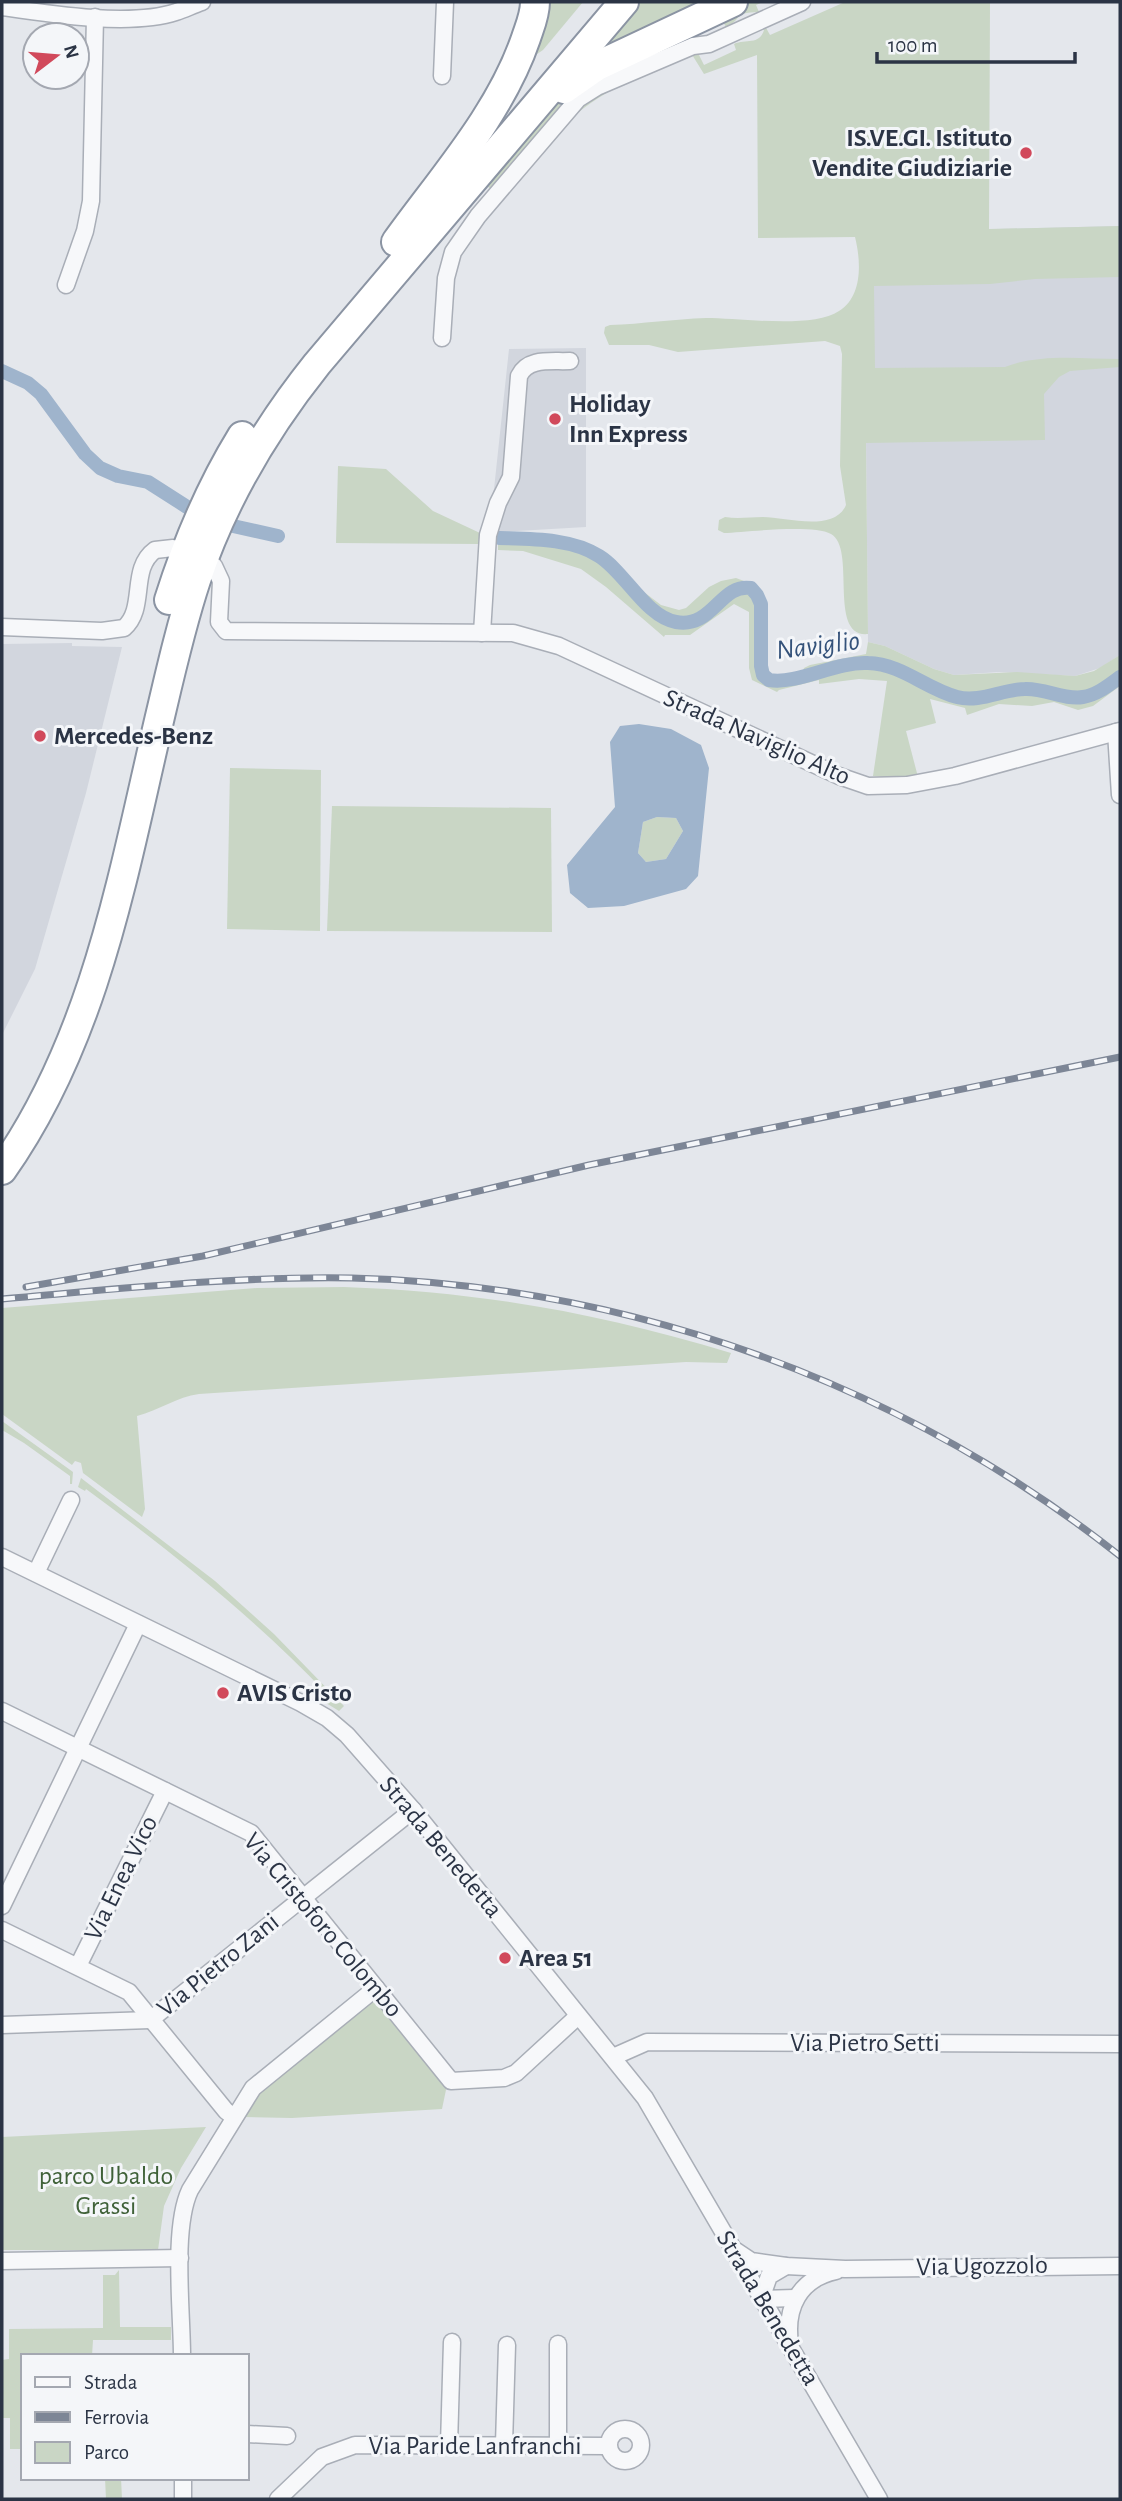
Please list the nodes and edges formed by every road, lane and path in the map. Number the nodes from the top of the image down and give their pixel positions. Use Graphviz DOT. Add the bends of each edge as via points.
graph roads {
  1 [pos="202,2"];
  2 [pos="445,2"];
  3 [pos="535,2"];
  4 [pos="599,2"];
  5 [pos="624,2"];
  6 [pos="733,2"];
  7 [pos="802,2"];
  8 [pos="2,7"];
  9 [pos="95,17"];
  10 [pos="442,76"];
  11 [pos="467,188"];
  12 [pos="396,242"];
  13 [pos="66,285"];
  14 [pos="442,338"];
  15 [pos="569,361"];
  16 [pos="173,548"];
  17 [pos="214,566"];
  18 [pos="2,627"];
  19 [pos="482,633"];
  20 [pos="1118,731"];
  21 [pos="1120,795"];
  22 [pos="7,1152"];
  23 [pos="71,1500"];
  24 [pos="2,1557"];
  25 [pos="36,1573"];
  26 [pos="138,1624"];
  27 [pos="2,1711"];
  28 [pos="77,1748"];
  29 [pos="165,1791"];
  30 [pos="413,1810"];
  31 [pos="304,1897"];
  32 [pos="2,1906"];
  33 [pos="2,1930"];
  34 [pos="78,1966"];
  35 [pos="376,1988"];
  36 [pos="578,2015"];
  37 [pos="150,2020"];
  38 [pos="2,2025"];
  39 [pos="1120,2044"];
  40 [pos="613,2057"];
  41 [pos="234,2117"];
  42 [pos="732,2248"];
  43 [pos="180,2258"];
  44 [pos="2,2261"];
  45 [pos="786,2266"];
  46 [pos="1120,2266"];
  47 [pos="845,2269"];
  48 [pos="794,2298"];
  49 [pos="761,2299"];
  50 [pos="452,2342"];
  51 [pos="558,2344"];
  52 [pos="507,2345"];
  53 [pos="791,2347"];
  54 [pos="182,2354"];
  55 [pos="248,2434"];
  56 [pos="287,2436"];
  57 [pos="505,2444"];
  58 [pos="449,2445"];
  59 [pos="558,2446"];
  60 [pos="608,2446"];
  61 [pos="183,2480"];
  62 [pos="183,2499"];
  63 [pos="278,2499"];
  64 [pos="879,2499"];
  1 -- 9 [label="street" via="174,13"];
  2 -- 10 [label="street"];
  3 -- 12 [label="highway" via="519,57 487,116"];
  4 -- 12 [label="highway"];
  5 -- 11 [label="highway"];
  6 -- 11 [label="highway" via="579,78"];
  7 -- 14 [label="street" via="597,87 579,99 466,230 453,252 446,278"];
  8 -- 9 [label="street"];
  9 -- 13 [label="street" via="91,201"];
  11 -- 22 [label="highway" via="299,387 224,510 184,619 89,996 57,1076"];
  12 -- 22 [label="highway" via="268,397 203,508 165,616 76,976"];
  15 -- 19 [label="street" via="529,364 519,376 511,477 488,535"];
  16 -- 18 [label="street" via="155,550 146,558 132,616 124,628"];
  17 -- 19 [label="street, Strada Naviglio Alto" via="221,581 219,622 230,632"];
  19 -- 20 [label="street, Strada Naviglio Alto" via="513,633 559,646 868,786 955,776"];
  20 -- 21 [label="street"];
  23 -- 25 [label="street"];
  24 -- 25 [label="street, Strada Benedetta"];
  25 -- 26 [label="street, Strada Benedetta"];
  26 -- 28 [label="street"];
  26 -- 30 [label="street, Strada Benedetta" via="320,1714 347,1735"];
  27 -- 28 [label="street, Via Cristoforo Colombo"];
  28 -- 29 [label="street, Via Cristoforo Colombo"];
  28 -- 32 [label="street"];
  29 -- 31 [label="street, Via Cristoforo Colombo" via="248,1830"];
  29 -- 34 [label="street, Via Enea Vico"];
  30 -- 31 [label="street, Via Pietro Zani"];
  30 -- 36 [label="street, Strada Benedetta"];
  31 -- 35 [label="street, Via Cristoforo Colombo"];
  31 -- 37 [label="street, Via Pietro Zani"];
  33 -- 34 [label="street"];
  34 -- 37 [label="street" via="129,1992"];
  35 -- 36 [label="street, Via Cristoforo Colombo" via="451,2081 516,2073"];
  35 -- 41 [label="street" via="253,2088"];
  36 -- 40 [label="street, Strada Benedetta"];
  37 -- 38 [label="street, Via Pietro Zani"];
  37 -- 41 [label="street"];
  39 -- 40 [label="street, Via Pietro Setti" via="647,2042"];
  40 -- 42 [label="street, Strada Benedetta" via="645,2098"];
  41 -- 43 [label="street" via="184,2203"];
  42 -- 45 [label="street, Via Ugozzolo" via="751,2261"];
  42 -- 49 [label="street, Strada Benedetta"];
  43 -- 44 [label="street"];
  43 -- 54 [label="street"];
  45 -- 47 [label="street, Via Ugozzolo"];
  45 -- 49 [label="street" via="769,2276"];
  46 -- 47 [label="street, Via Ugozzolo"];
  47 -- 48 [label="street, Via Ugozzolo" via="826,2273"];
  48 -- 49 [label="street"];
  48 -- 53 [label="street" via="789,2318"];
  49 -- 53 [label="street, Strada Benedetta"];
  50 -- 58 [label="street"];
  51 -- 59 [label="street"];
  52 -- 57 [label="street"];
  53 -- 64 [label="street, Strada Benedetta"];
  55 -- 56 [label="street"];
  57 -- 58 [label="street, Via Paride Lanfranchi"];
  57 -- 59 [label="street, Via Paride Lanfranchi"];
  58 -- 63 [label="street, Via Paride Lanfranchi" via="355,2445 322,2457"];
  59 -- 60 [label="street, Via Paride Lanfranchi"];
  61 -- 62 [label="street"];
}
